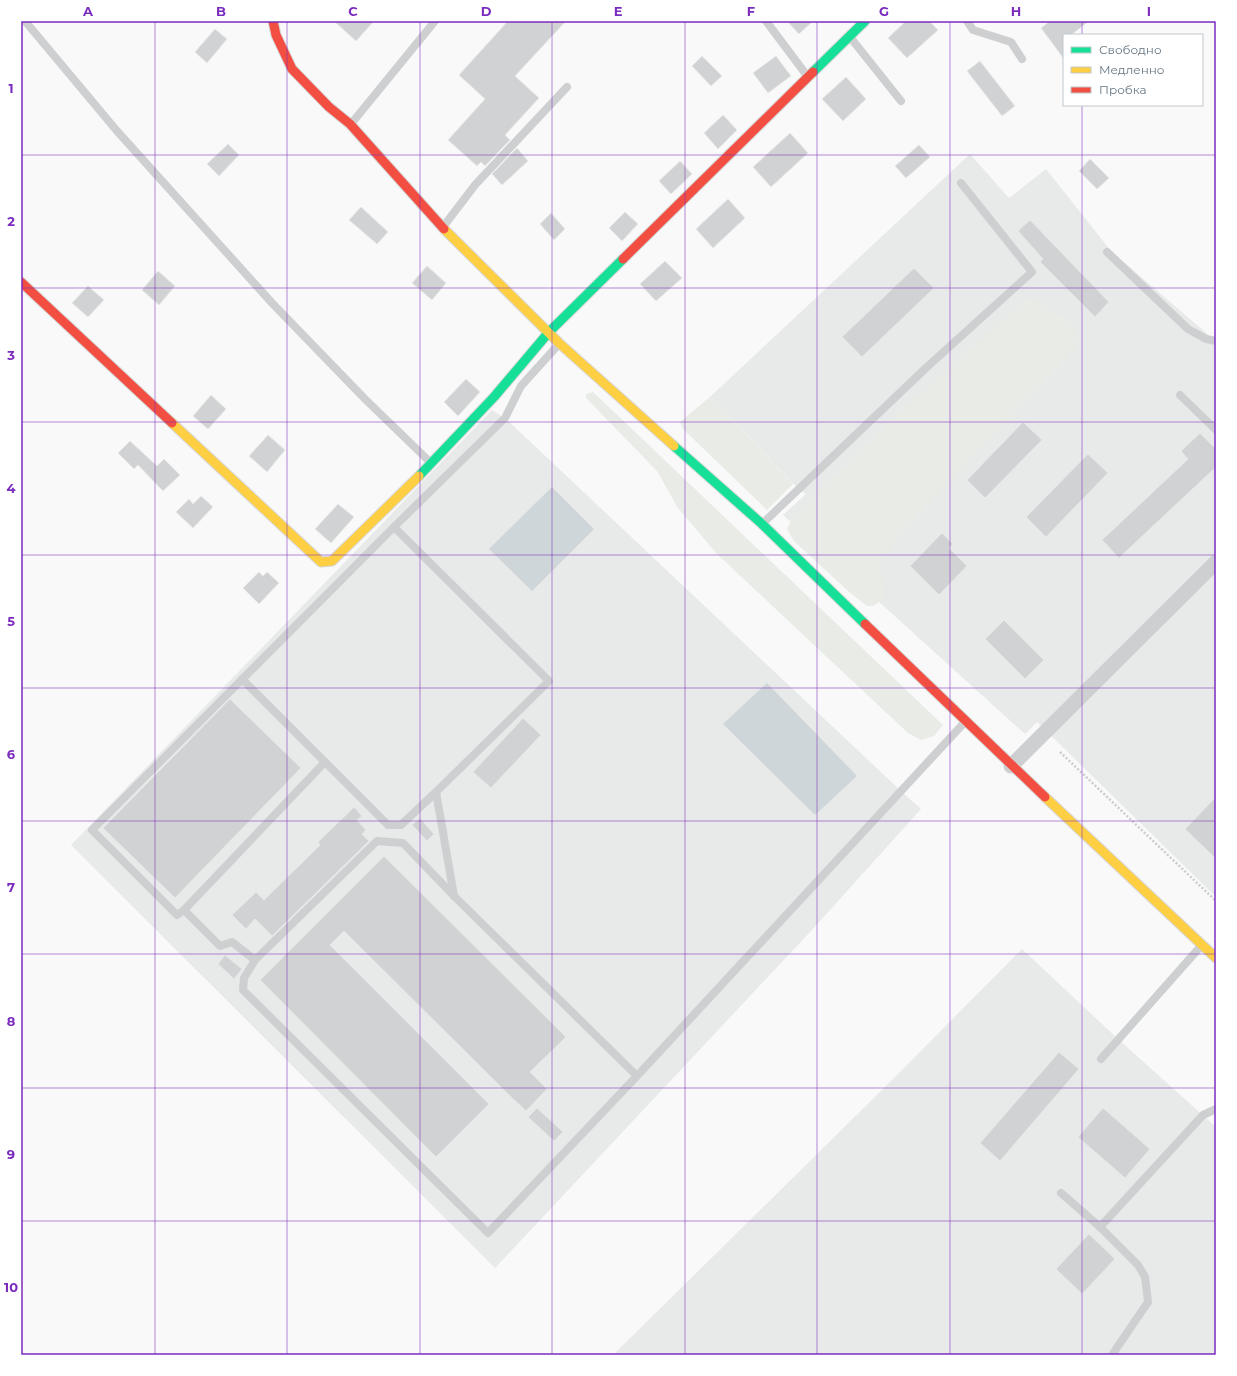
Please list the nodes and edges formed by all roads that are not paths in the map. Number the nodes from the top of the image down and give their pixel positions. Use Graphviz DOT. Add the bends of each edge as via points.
graph roads {
  1 [pos="25,21"];
  2 [pos="273,21"];
  3 [pos="435,21"];
  4 [pos="766,21"];
  5 [pos="865,21"];
  6 [pos="967,21"];
  7 [pos="850,37"];
  8 [pos="1022,59"];
  9 [pos="808,78"];
  10 [pos="567,87"];
  11 [pos="901,101"];
  12 [pos="350,124"];
  13 [pos="961,184"];
  14 [pos="442,227"];
  15 [pos="1107,252"];
  16 [pos="21,282"];
  17 [pos="549,332"];
  18 [pos="1216,341"];
  19 [pos="559,343"];
  20 [pos="1180,395"];
  21 [pos="1216,430"];
  22 [pos="432,464"];
  23 [pos="762,524"];
  24 [pos="394,527"];
  25 [pos="1216,562"];
  26 [pos="242,679"];
  27 [pos="965,722"];
  28 [pos="325,762"];
  29 [pos="1011,766"];
  30 [pos="436,792"];
  31 [pos="455,897"];
  32 [pos="184,910"];
  33 [pos="1202,945"];
  34 [pos="1216,958"];
  35 [pos="255,960"];
  36 [pos="1101,1059"];
  37 [pos="637,1076"];
  38 [pos="1216,1109"];
  39 [pos="1061,1193"];
  40 [pos="1100,1227"];
  41 [pos="1112,1355"];
  1 -- 22 [label="lane" via="112,125 272,303"];
  2 -- 12 [label="street" via="276,35 292,69 329,107"];
  3 -- 12 [label="lane"];
  4 -- 9 [label="lane"];
  5 -- 7 [label="street"];
  6 -- 8 [label="lane" via="973,30 1011,42"];
  7 -- 9 [label="street"];
  7 -- 11 [label="lane"];
  9 -- 17 [label="street"];
  10 -- 14 [label="lane" via="475,185"];
  12 -- 14 [label="street"];
  13 -- 23 [label="lane" via="1032,272 927,367"];
  14 -- 17 [label="street"];
  15 -- 18 [label="lane" via="1188,329 1206,339"];
  16 -- 22 [label="street" via="321,562 332,561"];
  17 -- 19 [label="street"];
  17 -- 22 [label="street"];
  19 -- 23 [label="street"];
  19 -- 24 [label="lane" via="522,386 505,418"];
  20 -- 21 [label="lane"];
  23 -- 27 [label="street"];
  24 -- 26 [label="lane"];
  24 -- 30 [label="lane" via="550,681"];
  25 -- 29 [label="street"];
  26 -- 28 [label="lane"];
  26 -- 32 [label="lane" via="92,830 177,915"];
  27 -- 29 [label="street"];
  27 -- 37 [label="lane"];
  28 -- 30 [label="lane" via="388,825 401,825"];
  28 -- 32 [label="lane"];
  29 -- 33 [label="street"];
  30 -- 31 [label="lane"];
  31 -- 35 [label="lane" via="403,843 377,841"];
  31 -- 37 [label="lane"];
  32 -- 35 [label="lane" via="220,946 232,942"];
  33 -- 34 [label="street"];
  33 -- 36 [label="lane"];
  35 -- 37 [label="lane" via="244,978 243,990 488,1233"];
  38 -- 40 [label="lane" via="1203,1115"];
  39 -- 40 [label="lane"];
  40 -- 41 [label="lane" via="1138,1265 1145,1277 1148,1302"];
}
